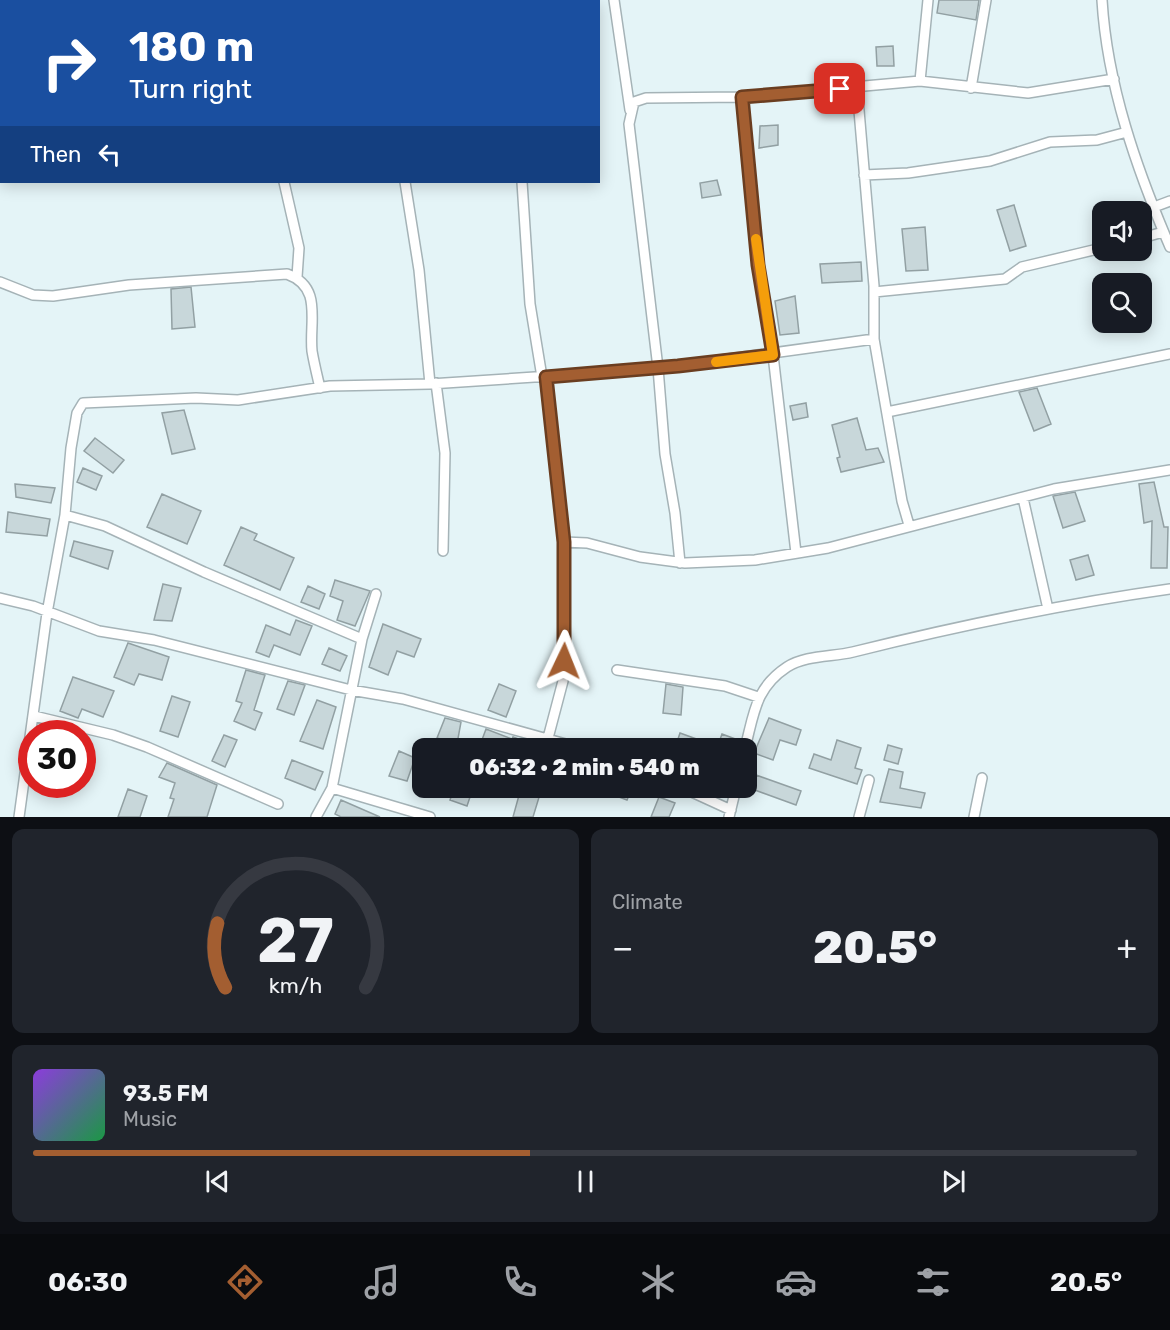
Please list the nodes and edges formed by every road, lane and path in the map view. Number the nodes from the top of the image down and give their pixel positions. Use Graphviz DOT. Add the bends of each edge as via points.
graph roads {
  1 [pos="614,0"];
  2 [pos="928,0"];
  3 [pos="986,0"];
  4 [pos="1102,0"];
  5 [pos="1114,79"];
  6 [pos="920,81"];
  7 [pos="857,87"];
  8 [pos="971,88"];
  9 [pos="742,97"];
  10 [pos="630,111"];
  11 [pos="1127,132"];
  12 [pos="864,175"];
  13 [pos="284,183"];
  14 [pos="405,183"];
  15 [pos="522,183"];
  16 [pos="1170,201"];
  17 [pos="1154,207"];
  18 [pos="1163,232"];
  19 [pos="1152,235"];
  20 [pos="1170,247"];
  21 [pos="1092,250"];
  22 [pos="297,277"];
  23 [pos="0,282"];
  24 [pos="874,292"];
  25 [pos="874,339"];
  26 [pos="1170,354"];
  27 [pos="773,355"];
  28 [pos="658,368"];
  29 [pos="544,377"];
  30 [pos="433,384"];
  31 [pos="320,388"];
  32 [pos="887,412"];
  33 [pos="1170,470"];
  34 [pos="1023,498"];
  35 [pos="65,515"];
  36 [pos="909,525"];
  37 [pos="564,542"];
  38 [pos="443,551"];
  39 [pos="796,553"];
  40 [pos="680,563"];
  41 [pos="1170,589"];
  42 [pos="376,594"];
  43 [pos="0,598"];
  44 [pos="1048,609"];
  45 [pos="47,613"];
  46 [pos="362,639"];
  47 [pos="617,670"];
  48 [pos="351,690"];
  49 [pos="758,697"];
  50 [pos="34,716"];
  51 [pos="548,738"];
  52 [pos="748,738"];
  53 [pos="982,778"];
  54 [pos="869,780"];
  55 [pos="332,788"];
  56 [pos="701,798"];
  57 [pos="734,798"];
  58 [pos="278,804"];
  59 [pos="730,814"];
  60 [pos="20,817"];
  61 [pos="316,817"];
  62 [pos="430,817"];
  63 [pos="859,817"];
  64 [pos="974,817"];
  1 -- 10 [label="street"];
  2 -- 6 [label="street"];
  3 -- 8 [label="street"];
  4 -- 5 [label="street" via="1103,27"];
  5 -- 8 [label="street" via="1028,93"];
  5 -- 11 [label="street"];
  6 -- 7 [label="street"];
  6 -- 8 [label="street"];
  7 -- 9 [label="street"];
  7 -- 12 [label="street"];
  9 -- 10 [label="street" via="646,98 634,102"];
  9 -- 27 [label="street" via="758,265"];
  10 -- 28 [label="street"];
  11 -- 12 [label="street" via="1097,140 1050,142 990,161"];
  11 -- 17 [label="street"];
  12 -- 24 [label="street"];
  13 -- 22 [label="street" via="299,248"];
  14 -- 30 [label="street"];
  15 -- 29 [label="street" via="530,304"];
  16 -- 17 [label="street"];
  17 -- 18 [label="street"];
  18 -- 19 [label="street"];
  18 -- 20 [label="street"];
  21 -- 24 [label="street" via="1022,267 1005,279"];
  22 -- 23 [label="street" via="287,274 129,285 53,296 33,295"];
  22 -- 31 [label="street" via="311,296 312,349"];
  24 -- 25 [label="street"];
  25 -- 27 [label="street"];
  25 -- 32 [label="street"];
  26 -- 32 [label="street"];
  27 -- 28 [label="street"];
  27 -- 39 [label="street"];
  28 -- 29 [label="street"];
  28 -- 40 [label="street"];
  29 -- 30 [label="street"];
  29 -- 37 [label="street"];
  30 -- 31 [label="street"];
  30 -- 38 [label="street" via="445,453"];
  31 -- 35 [label="street" via="238,400 84,403 77,412"];
  32 -- 36 [label="street"];
  33 -- 34 [label="street" via="1054,489"];
  34 -- 36 [label="street"];
  34 -- 44 [label="street"];
  35 -- 45 [label="street"];
  35 -- 46 [label="street" via="105,526"];
  36 -- 39 [label="street"];
  37 -- 40 [label="street" via="587,543"];
  37 -- 51 [label="street" via="562,681"];
  39 -- 40 [label="street" via="755,560"];
  41 -- 44 [label="street"];
  42 -- 46 [label="street"];
  43 -- 45 [label="street"];
  44 -- 49 [label="street" via="800,660 774,677"];
  45 -- 48 [label="street" via="99,631 154,640"];
  45 -- 50 [label="street"];
  46 -- 48 [label="street"];
  47 -- 49 [label="street" via="725,686"];
  48 -- 51 [label="street" via="403,699"];
  48 -- 55 [label="street"];
  49 -- 52 [label="street"];
  50 -- 58 [label="street" via="135,743"];
  50 -- 60 [label="street"];
  53 -- 64 [label="street"];
  54 -- 63 [label="street"];
  55 -- 61 [label="street"];
  55 -- 62 [label="street"];
  56 -- 59 [label="street"];
  57 -- 59 [label="street"];
}
